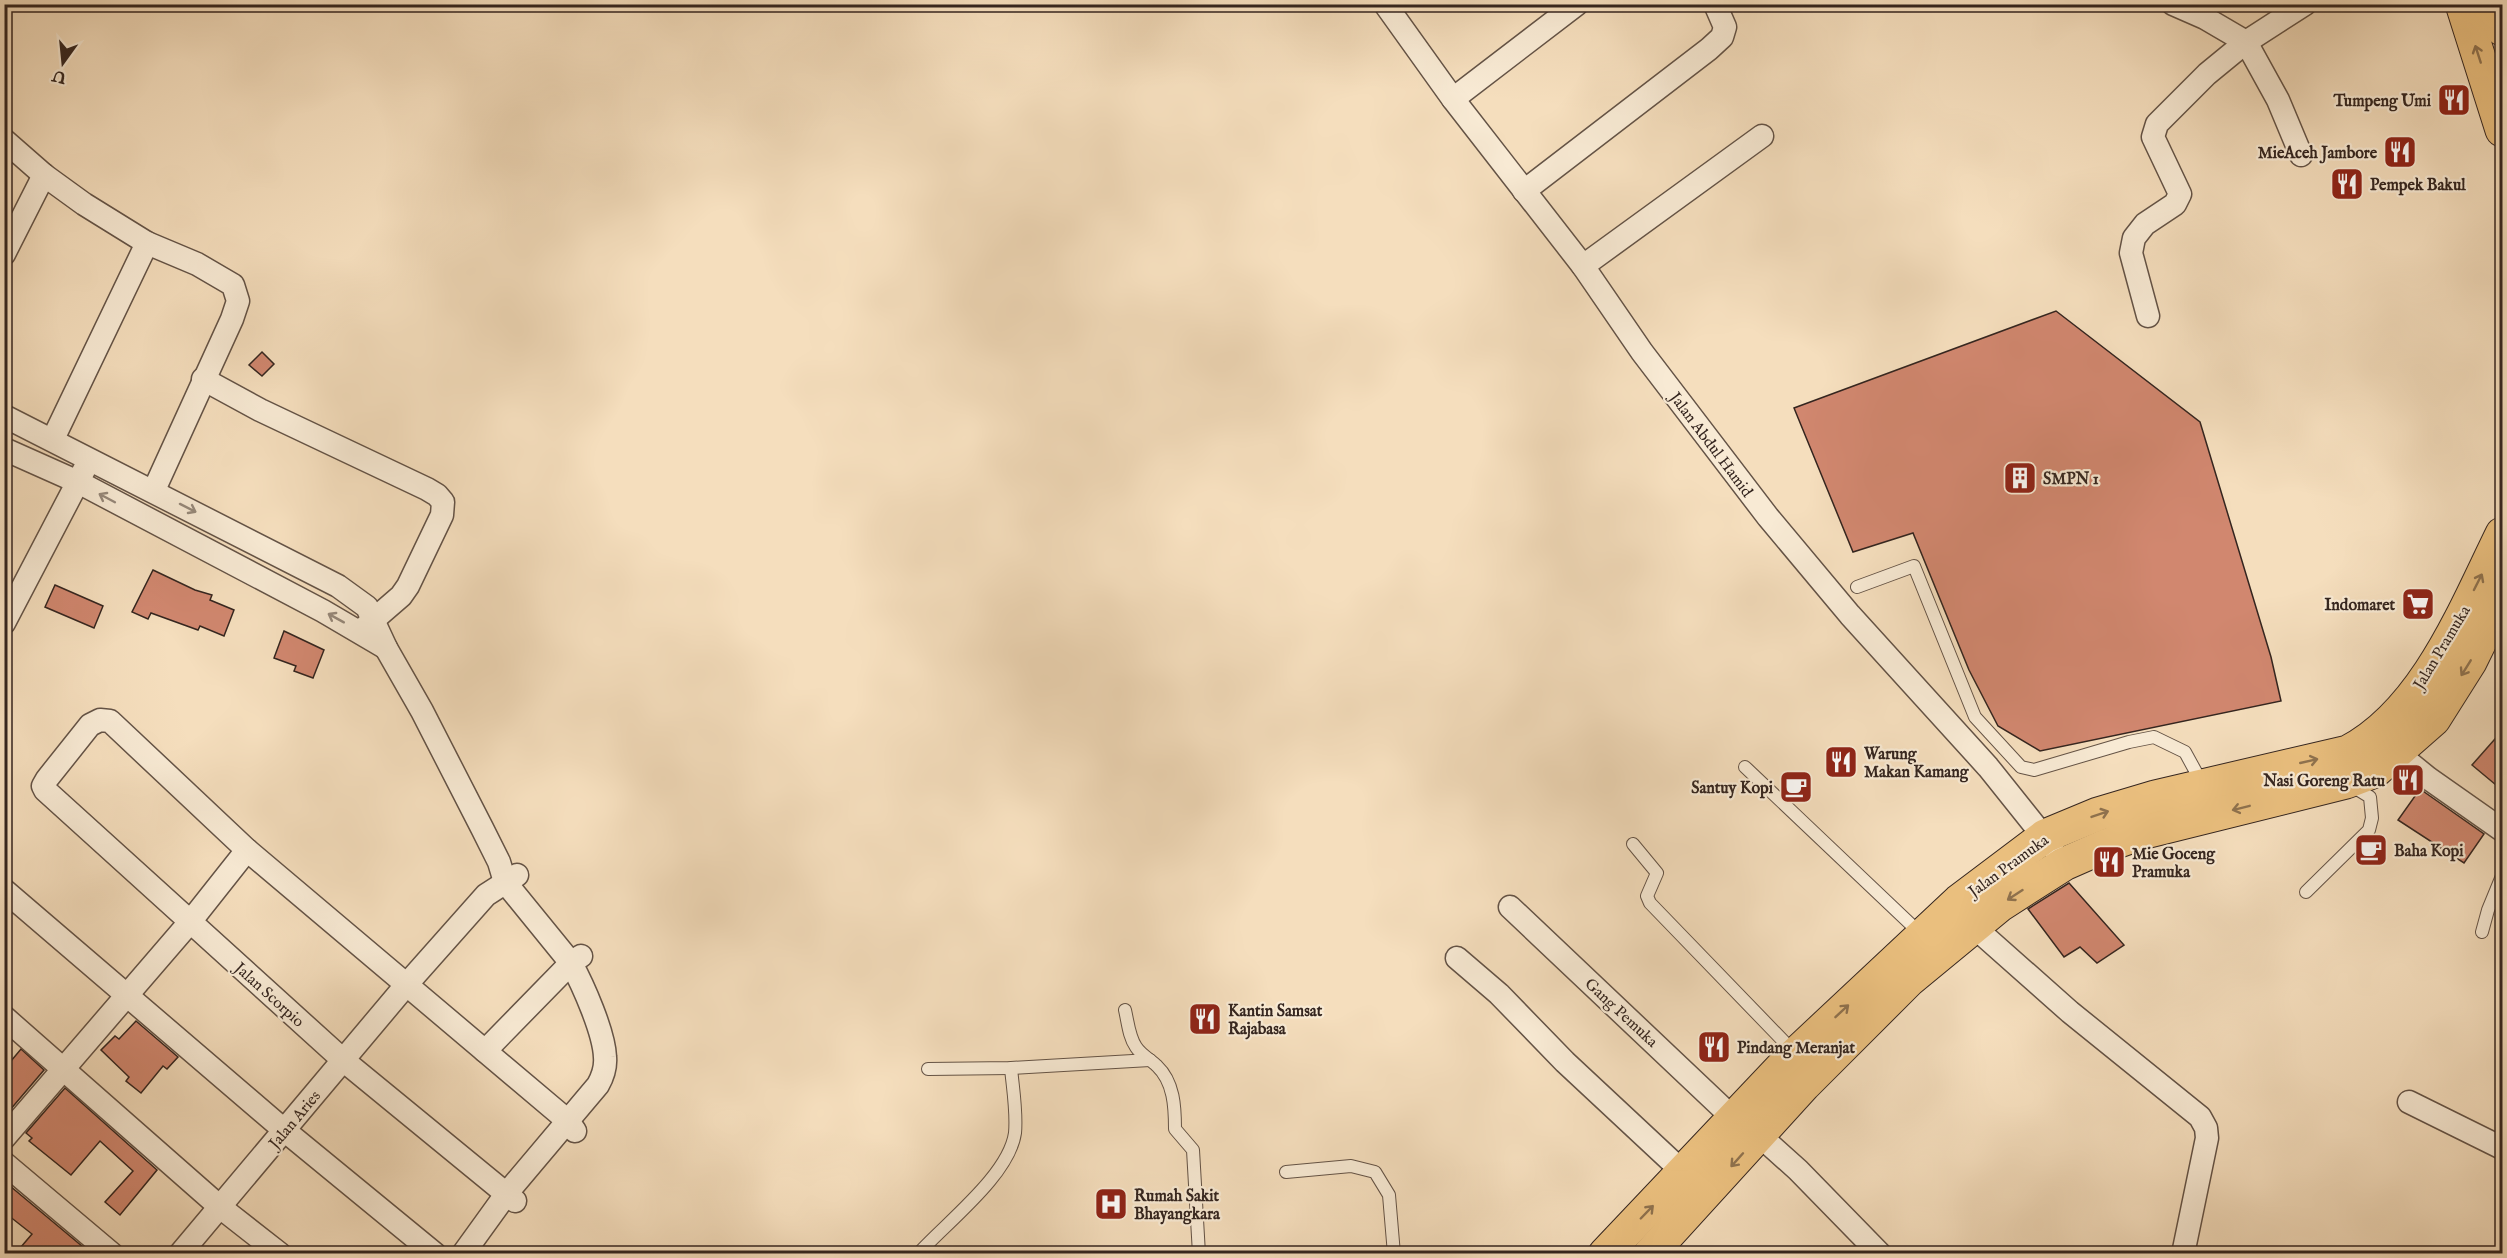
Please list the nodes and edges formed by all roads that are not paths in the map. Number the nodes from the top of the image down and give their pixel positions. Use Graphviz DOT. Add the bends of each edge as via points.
graph roads {
  1 [pos="1385,4"];
  2 [pos="1577,4"];
  3 [pos="1715,4"];
  4 [pos="2173,4"];
  5 [pos="2305,4"];
  6 [pos="2462,4"];
  7 [pos="2495,4"];
  8 [pos="2502,28"];
  9 [pos="2246,42"];
  10 [pos="1453,99"];
  11 [pos="2502,130"];
  12 [pos="1762,136"];
  13 [pos="4,140"];
  14 [pos="2301,155"];
  15 [pos="44,175"];
  16 [pos="1524,191"];
  17 [pos="147,243"];
  18 [pos="4,254"];
  19 [pos="1583,266"];
  20 [pos="2148,316"];
  21 [pos="203,379"];
  22 [pos="4,416"];
  23 [pos="53,440"];
  24 [pos="4,449"];
  25 [pos="90,460"];
  26 [pos="78,483"];
  27 [pos="154,490"];
  28 [pos="2502,534"];
  29 [pos="1857,586"];
  30 [pos="12,591"];
  31 [pos="2502,597"];
  32 [pos="4,623"];
  33 [pos="367,626"];
  34 [pos="2396,753"];
  35 [pos="1745,767"];
  36 [pos="2346,782"];
  37 [pos="2203,786"];
  38 [pos="2502,830"];
  39 [pos="2045,836"];
  40 [pos="1633,844"];
  41 [pos="247,850"];
  42 [pos="2064,864"];
  43 [pos="507,873"];
  44 [pos="2502,876"];
  45 [pos="4,890"];
  46 [pos="2306,892"];
  47 [pos="1510,907"];
  48 [pos="190,922"];
  49 [pos="1973,926"];
  50 [pos="2482,932"];
  51 [pos="1922,936"];
  52 [pos="1457,958"];
  53 [pos="576,959"];
  54 [pos="407,984"];
  55 [pos="127,994"];
  56 [pos="1125,1010"];
  57 [pos="4,1017"];
  58 [pos="485,1051"];
  59 [pos="343,1060"];
  60 [pos="1150,1060"];
  61 [pos="1011,1068"];
  62 [pos="1795,1068"];
  63 [pos="928,1069"];
  64 [pos="63,1070"];
  65 [pos="2409,1102"];
  66 [pos="571,1126"];
  67 [pos="1746,1127"];
  68 [pos="284,1130"];
  69 [pos="4,1138"];
  70 [pos="2502,1148"];
  71 [pos="4,1163"];
  72 [pos="1286,1172"];
  73 [pos="1684,1173"];
  74 [pos="511,1197"];
  75 [pos="219,1207"];
  76 [pos="921,1252"];
  77 [pos="112,1254"];
  78 [pos="180,1254"];
  79 [pos="280,1254"];
  80 [pos="435,1254"];
  81 [pos="463,1254"];
  82 [pos="478,1254"];
  83 [pos="1199,1254"];
  84 [pos="1394,1254"];
  85 [pos="1605,1254"];
  86 [pos="1650,1254"];
  87 [pos="1880,1254"];
  88 [pos="2182,1254"];
  1 -- 10 [label="street, Jalan Abdul Hamid"];
  2 -- 10 [label="street"];
  3 -- 16 [label="street" via="1725,27 1722,37"];
  4 -- 9 [label="street"];
  5 -- 9 [label="street"];
  11 -- 6 [label="main road, one-way"];
  7 -- 8 [label="main road"];
  9 -- 14 [label="street" via="2278,100"];
  9 -- 20 [label="street" via="2157,124 2153,137 2180,194 2175,204 2145,224 2134,238 2131,253"];
  10 -- 16 [label="street, Jalan Abdul Hamid"];
  12 -- 19 [label="street"];
  13 -- 15 [label="street"];
  15 -- 17 [label="street"];
  15 -- 18 [label="street"];
  16 -- 19 [label="street, Jalan Abdul Hamid"];
  17 -- 21 [label="street" via="197,264 233,285 238,301"];
  17 -- 23 [label="street"];
  19 -- 39 [label="street, Jalan Abdul Hamid" via="1642,352 1768,517"];
  21 -- 27 [label="street"];
  21 -- 33 [label="street" via="427,489 443,502 442,515 408,586"];
  22 -- 23 [label="street"];
  23 -- 25 [label="street"];
  24 -- 26 [label="street"];
  25 -- 26 [label="street"];
  25 -- 27 [label="street"];
  26 -- 30 [label="street"];
  33 -- 26 [label="street, one-way"];
  27 -- 33 [label="street, one-way" via="354,595 367,607"];
  37 -- 28 [label="main road, Jalan Pramuka, one-way" via="2348,752 2366,743 2429,672"];
  29 -- 37 [label="lane" via="1914,566 1975,717 2021,767 2034,770 2154,737 2185,752"];
  30 -- 32 [label="street"];
  31 -- 34 [label="main road, Jalan Pramuka, one-way" via="2470,662 2434,719"];
  33 -- 43 [label="street" via="386,648 422,711"];
  34 -- 36 [label="main road, Jalan Pramuka" via="2376,771"];
  34 -- 38 [label="street"];
  35 -- 51 [label="lane"];
  36 -- 42 [label="main road, Jalan Pramuka, one-way" via="2141,833"];
  36 -- 46 [label="lane" via="2370,797 2369,830"];
  39 -- 37 [label="main road, Jalan Pramuka, one-way" via="2098,814"];
  39 -- 42 [label="street, Jalan Abdul Hamid"];
  39 -- 51 [label="main road, Jalan Pramuka" via="1959,901"];
  40 -- 62 [label="lane" via="1657,873 1647,896 1650,903"];
  41 -- 48 [label="street"];
  41 -- 48 [label="street, Jalan Scorpio" via="110,721 90,725 47,778 43,786 54,798"];
  41 -- 54 [label="street"];
  42 -- 49 [label="main road, Jalan Pramuka, one-way"];
  43 -- 53 [label="street"];
  43 -- 54 [label="street, Jalan Aries"];
  44 -- 50 [label="lane"];
  45 -- 55 [label="street"];
  47 -- 67 [label="street, Gang Pemuka"];
  48 -- 55 [label="street"];
  48 -- 59 [label="street, Jalan Scorpio"];
  49 -- 62 [label="main road, Jalan Pramuka"];
  49 -- 88 [label="street" via="2070,1012 2200,1117 2207,1138"];
  62 -- 51 [label="main road, Jalan Pramuka, one-way"];
  52 -- 73 [label="street"];
  53 -- 58 [label="street"];
  53 -- 66 [label="street" via="589,968 606,1014 617,1064 616,1081 608,1095"];
  54 -- 58 [label="street"];
  54 -- 59 [label="street, Jalan Aries"];
  55 -- 64 [label="street"];
  55 -- 68 [label="street"];
  56 -- 60 [label="lane" via="1137,1050"];
  57 -- 64 [label="street"];
  58 -- 66 [label="street"];
  59 -- 68 [label="street, Jalan Aries"];
  59 -- 74 [label="street, Jalan Scorpio"];
  60 -- 61 [label="lane"];
  60 -- 83 [label="lane" via="1170,1083 1175,1129 1192,1150"];
  61 -- 63 [label="lane"];
  61 -- 76 [label="lane" via="1016,1111 1009,1155 997,1173"];
  62 -- 67 [label="main road, Jalan Pramuka"];
  64 -- 69 [label="street"];
  64 -- 75 [label="street"];
  65 -- 70 [label="street"];
  66 -- 74 [label="street"];
  67 -- 73 [label="main road, Jalan Pramuka"];
  67 -- 86 [label="main road, Jalan Pramuka, one-way"];
  67 -- 87 [label="street, Gang Pemuka" via="1798,1170"];
  68 -- 75 [label="street, Jalan Aries"];
  68 -- 80 [label="street"];
  71 -- 77 [label="street"];
  72 -- 84 [label="lane" via="1351,1166 1375,1172 1389,1195"];
  85 -- 73 [label="main road, Jalan Pramuka, one-way"];
  74 -- 81 [label="street"];
  74 -- 82 [label="street"];
  75 -- 78 [label="street, Jalan Aries"];
  75 -- 79 [label="street"];
}
